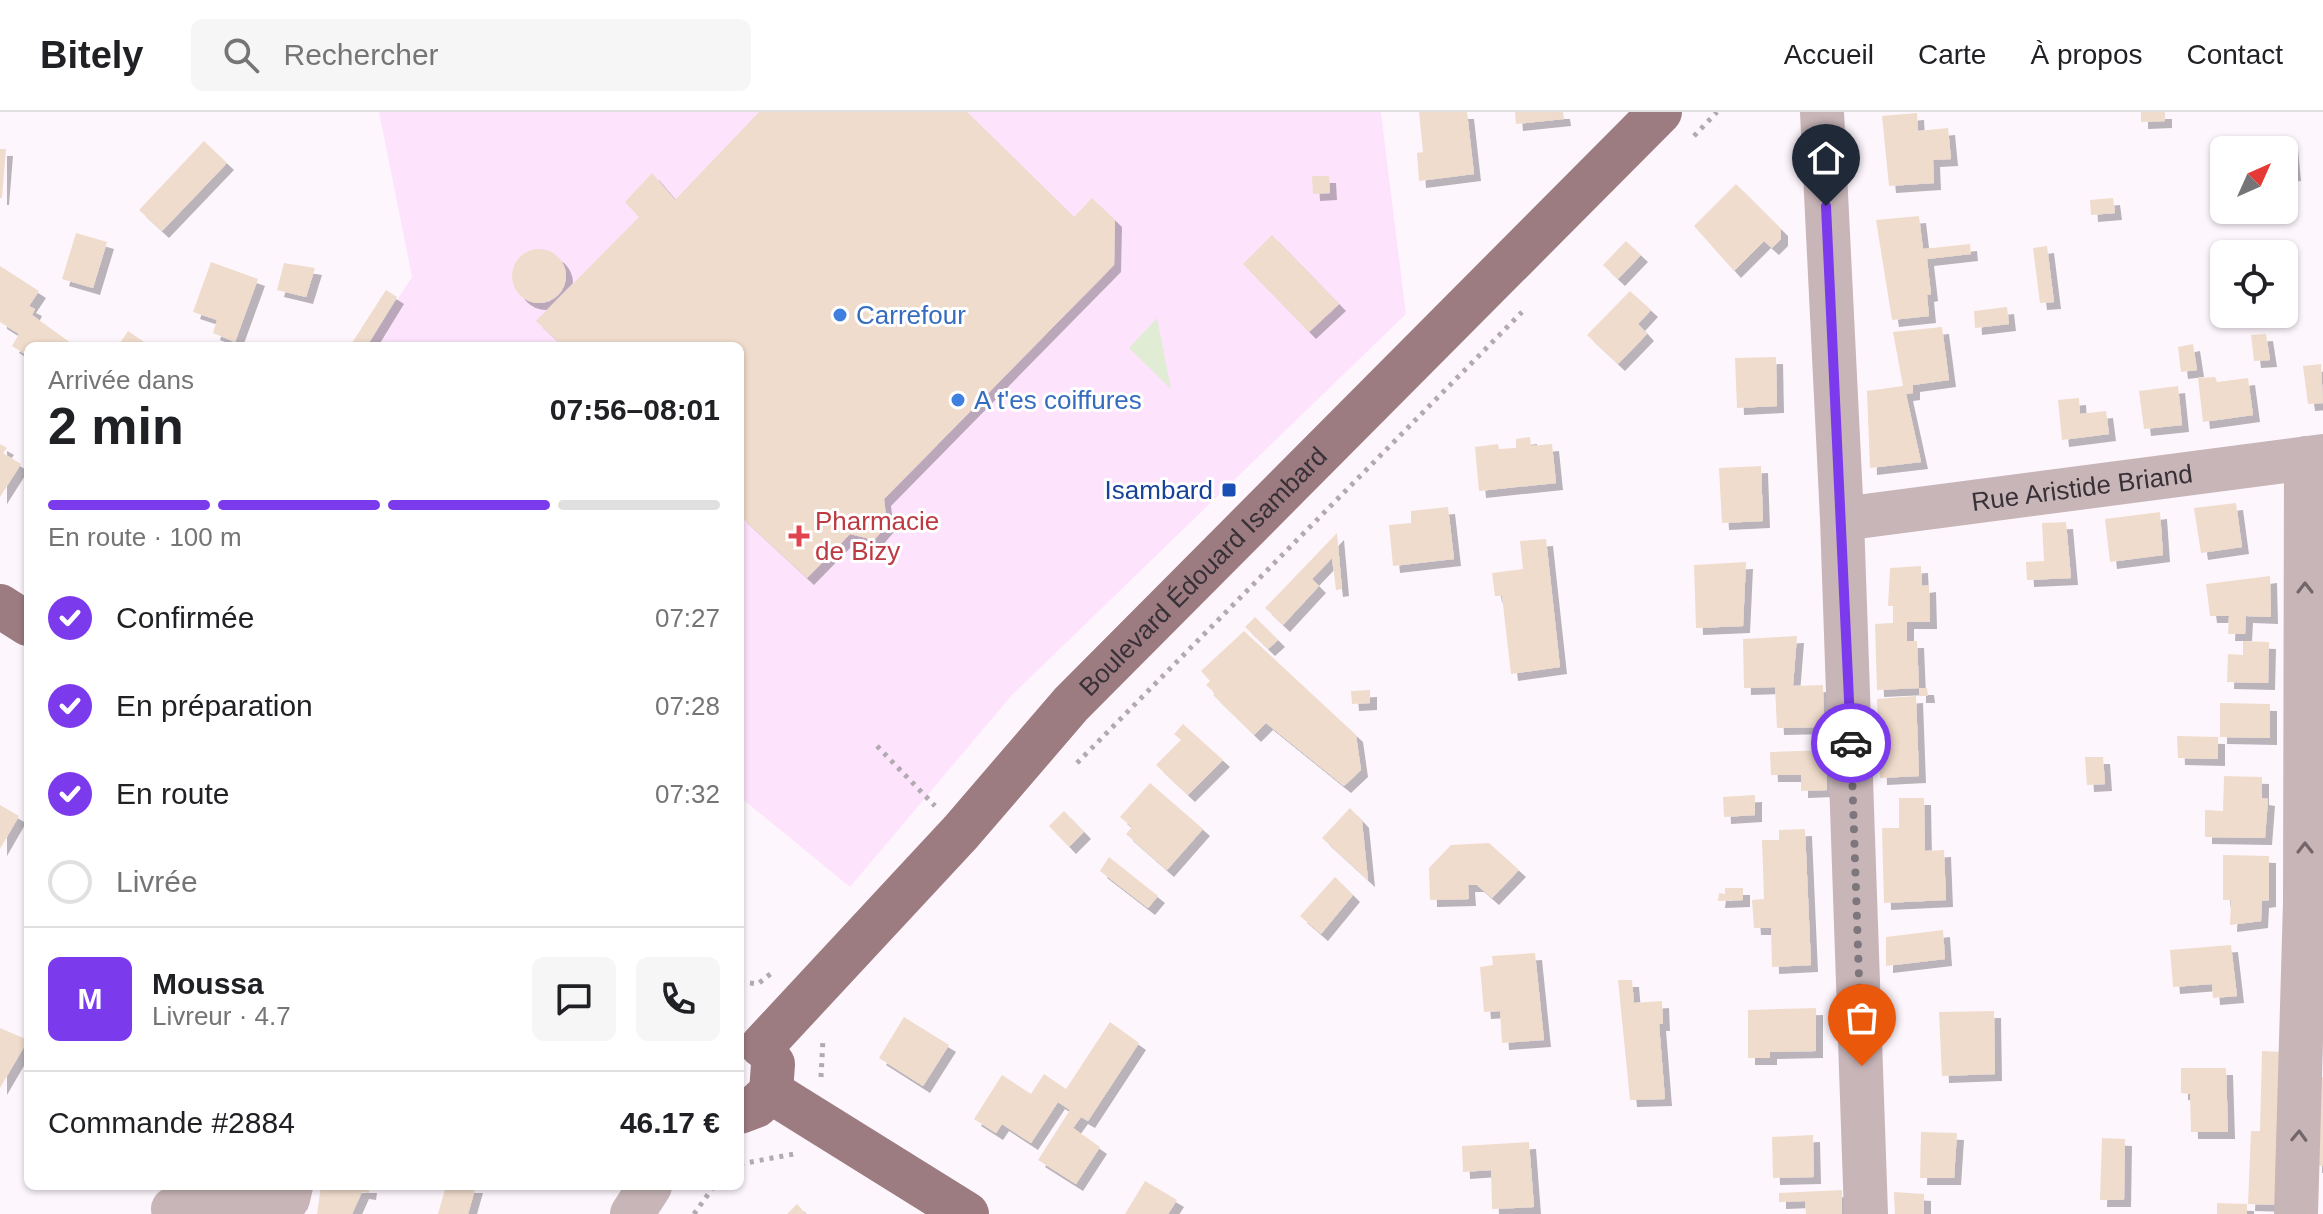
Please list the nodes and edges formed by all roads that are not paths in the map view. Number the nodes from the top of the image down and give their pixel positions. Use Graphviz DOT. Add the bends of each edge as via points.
graph roads {
  1 [pos="1822,112"];
  2 [pos="1672,129"];
  3 [pos="2314,457"];
  4 [pos="1842,519"];
  5 [pos="0,606"];
  6 [pos="24,621"];
  7 [pos="2314,901"];
  8 [pos="751,1040"];
  9 [pos="756,1102"];
  10 [pos="290,1190"];
  11 [pos="647,1190"];
  12 [pos="173,1209"];
  13 [pos="632,1214"];
  14 [pos="967,1214"];
  15 [pos="1866,1214"];
  16 [pos="2296,1214"];
  1 -- 4 [label="street"];
  2 -- 8 [label="main road, Boulevard Édouard Isambard" via="1071,704 961,832"];
  3 -- 4 [label="street, Rue Aristide Briand"];
  7 -- 3 [label="street, one-way"];
  4 -- 15 [label="street"];
  5 -- 6 [label="main road"];
  16 -- 7 [label="street, one-way"];
  8 -- 9 [label="main road" via="772,1057 775,1073"];
  9 -- 14 [label="main road"];
  10 -- 12 [label="street" via="288,1199"];
  11 -- 13 [label="street"];
}
